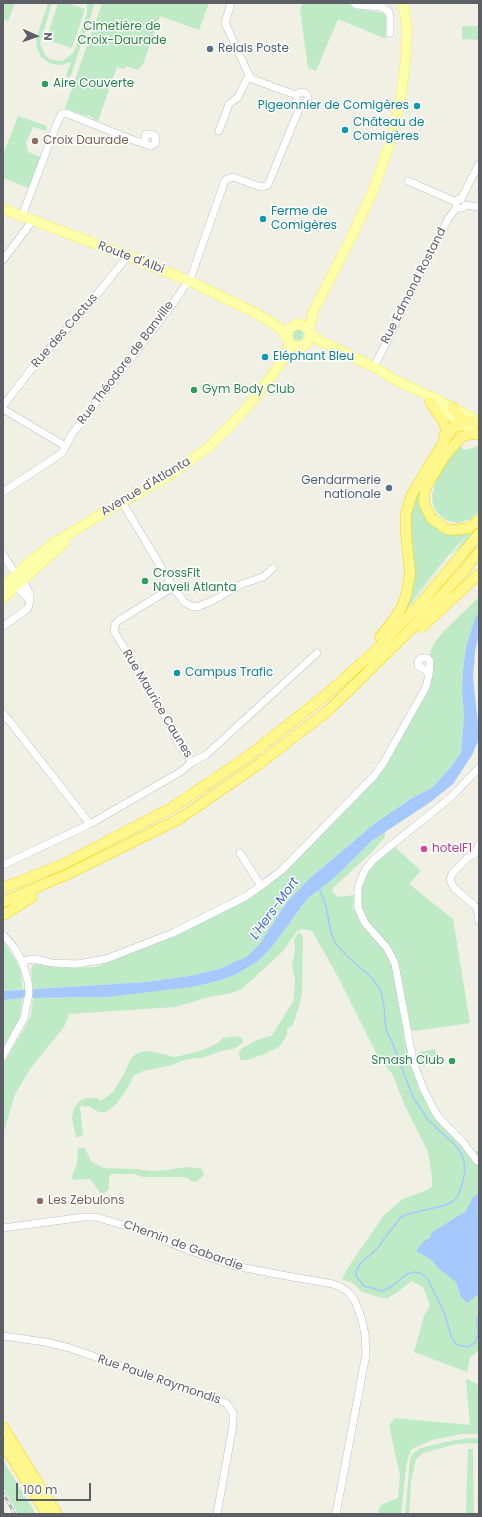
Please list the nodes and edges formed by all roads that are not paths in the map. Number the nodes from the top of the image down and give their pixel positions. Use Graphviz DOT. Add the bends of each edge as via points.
graph roads {
  1 [pos="231,3"];
  2 [pos="354,3"];
  3 [pos="403,3"];
  4 [pos="411,3"];
  5 [pos="406,21"];
  6 [pos="390,33"];
  7 [pos="249,75"];
  8 [pos="296,95"];
  9 [pos="301,104"];
  10 [pos="219,132"];
  11 [pos="144,143"];
  12 [pos="479,164"];
  13 [pos="408,181"];
  14 [pos="460,203"];
  15 [pos="479,207"];
  16 [pos="3,209"];
  17 [pos="22,216"];
  18 [pos="33,220"];
  19 [pos="128,256"];
  20 [pos="3,260"];
  21 [pos="189,281"];
  22 [pos="314,310"];
  23 [pos="256,313"];
  24 [pos="296,324"];
  25 [pos="309,331"];
  26 [pos="288,340"];
  27 [pos="304,345"];
  28 [pos="374,367"];
  29 [pos="396,381"];
  30 [pos="412,389"];
  31 [pos="260,392"];
  32 [pos="430,402"];
  33 [pos="3,407"];
  34 [pos="452,407"];
  35 [pos="460,422"];
  36 [pos="479,422"];
  37 [pos="478,434"];
  38 [pos="444,441"];
  39 [pos="65,446"];
  40 [pos="445,456"];
  41 [pos="3,492"];
  42 [pos="125,501"];
  43 [pos="479,520"];
  44 [pos="479,534"];
  45 [pos="479,552"];
  46 [pos="3,555"];
  47 [pos="273,568"];
  48 [pos="479,574"];
  49 [pos="18,578"];
  50 [pos="3,587"];
  51 [pos="173,587"];
  52 [pos="3,598"];
  53 [pos="3,626"];
  54 [pos="395,646"];
  55 [pos="317,653"];
  56 [pos="345,677"];
  57 [pos="428,679"];
  58 [pos="3,713"];
  59 [pos="192,762"];
  60 [pos="479,768"];
  61 [pos="90,824"];
  62 [pos="479,844"];
  63 [pos="240,853"];
  64 [pos="476,856"];
  65 [pos="3,865"];
  66 [pos="68,874"];
  67 [pos="261,886"];
  68 [pos="3,888"];
  69 [pos="3,902"];
  70 [pos="3,915"];
  71 [pos="479,921"];
  72 [pos="4,936"];
  73 [pos="22,961"];
  74 [pos="3,1056"];
  75 [pos="478,1161"];
  76 [pos="3,1228"];
  77 [pos="3,1336"];
  78 [pos="3,1427"];
  79 [pos="3,1444"];
  80 [pos="47,1514"];
  81 [pos="57,1514"];
  82 [pos="217,1514"];
  83 [pos="336,1514"];
  1 -- 7 [label="street" via="224,23"];
  2 -- 6 [label="street" via="385,9 390,17"];
  3 -- 5 [label="main road"];
  4 -- 5 [label="main road"];
  5 -- 22 [label="main road" via="407,43 403,82 396,120 384,160 366,208"];
  7 -- 8 [label="street" via="252,79"];
  7 -- 10 [label="street" via="238,97 229,104"];
  8 -- 9 [label="street" via="296,100"];
  8 -- 9 [label="street" via="302,91 308,96 306,102"];
  9 -- 21 [label="street, Rue Théodore de Banville" via="268,185 258,186 233,176 226,180"];
  11 -- 11 [label="street" via="151,146 156,143 155,136 146,134"];
  11 -- 17 [label="street" via="68,114 61,114"];
  12 -- 14 [label="street, Rue Edmond Rostand"];
  13 -- 14 [label="street"];
  14 -- 15 [label="street"];
  14 -- 28 [label="street, Rue Edmond Rostand" via="448,219"];
  16 -- 17 [label="main road, Route d'Albi"];
  17 -- 18 [label="main road, Route d'Albi"];
  18 -- 19 [label="main road, Route d'Albi"];
  18 -- 20 [label="street"];
  19 -- 21 [label="main road, Route d'Albi"];
  19 -- 33 [label="street, Rue des Cactus"];
  21 -- 23 [label="main road, Route d'Albi"];
  21 -- 39 [label="street, Rue Théodore de Banville"];
  22 -- 24 [label="main road"];
  22 -- 25 [label="main road"];
  23 -- 24 [label="main road, Route d'Albi"];
  23 -- 26 [label="main road, Route d'Albi" via="281,329"];
  24 -- 25 [label="main road" via="304,325"];
  24 -- 26 [label="main road" via="288,330"];
  25 -- 27 [label="main road" via="310,338"];
  25 -- 28 [label="main road" via="320,341"];
  26 -- 27 [label="main road" via="294,346"];
  26 -- 31 [label="main road, Avenue d'Atlanta" via="286,356"];
  27 -- 29 [label="main road" via="318,346"];
  27 -- 31 [label="main road, Avenue d'Atlanta" via="275,379"];
  28 -- 29 [label="main road"];
  29 -- 30 [label="main road"];
  30 -- 32 [label="main road"];
  30 -- 34 [label="main road"];
  31 -- 42 [label="main road, Avenue d'Atlanta" via="209,447 173,473"];
  32 -- 35 [label="main road"];
  32 -- 38 [label="highway" via="446,429"];
  33 -- 39 [label="street"];
  34 -- 35 [label="highway" via="458,413"];
  34 -- 36 [label="main road"];
  35 -- 36 [label="highway"];
  35 -- 37 [label="main road"];
  35 -- 38 [label="highway" via="453,427"];
  35 -- 40 [label="highway"];
  37 -- 40 [label="highway" via="461,437"];
  38 -- 56 [label="highway" via="408,503 406,523 410,574 402,606 386,631"];
  39 -- 41 [label="street, Rue Théodore de Banville" via="62,453"];
  40 -- 43 [label="highway" via="425,490 424,499 428,513 440,525 454,530 469,528"];
  42 -- 49 [label="main road, Avenue d'Atlanta" via="44,551"];
  42 -- 51 [label="street" via="127,512"];
  44 -- 56 [label="highway" via="422,602 374,652"];
  45 -- 54 [label="highway"];
  46 -- 49 [label="street"];
  47 -- 51 [label="street" via="263,577 242,584 197,607 184,602"];
  48 -- 54 [label="highway" via="412,637"];
  49 -- 50 [label="main road, Avenue d'Atlanta"];
  49 -- 52 [label="main road, Avenue d'Atlanta" via="12,591"];
  49 -- 53 [label="street" via="26,586 30,602 28,608"];
  51 -- 59 [label="street, Rue Maurice Caunes" via="118,621 114,631 170,725 179,745"];
  54 -- 66 [label="highway" via="330,709 259,764 179,818"];
  55 -- 59 [label="street" via="206,755"];
  56 -- 68 [label="highway" via="250,755 172,807 64,864"];
  57 -- 67 [label="street" via="424,692 374,776 282,870"];
  58 -- 61 [label="street"];
  59 -- 61 [label="street, Rue Maurice Caunes" via="182,771"];
  60 -- 75 [label="street" via="450,798 373,860 365,870 358,887 358,908 365,923 387,948 395,964 414,1061 423,1088 440,1119"];
  61 -- 65 [label="street, Rue Maurice Caunes"];
  62 -- 64 [label="street"];
  63 -- 67 [label="street"];
  64 -- 71 [label="street" via="468,857 452,874 451,882 477,909"];
  66 -- 69 [label="highway"];
  66 -- 70 [label="highway"];
  67 -- 73 [label="street" via="245,897 173,932 106,959 77,964 34,959"];
  72 -- 73 [label="street"];
  73 -- 74 [label="street" via="28,986 28,999 24,1018"];
  76 -- 83 [label="street, Chemin de Gabardie" via="84,1216 96,1217 143,1231 235,1266 333,1284 348,1292 355,1301 361,1317 366,1354"];
  77 -- 82 [label="street, Rue Paule Raymondis" via="70,1348 226,1403 233,1413 233,1425"];
  78 -- 81 [label="highway"];
  79 -- 80 [label="highway"];
}
